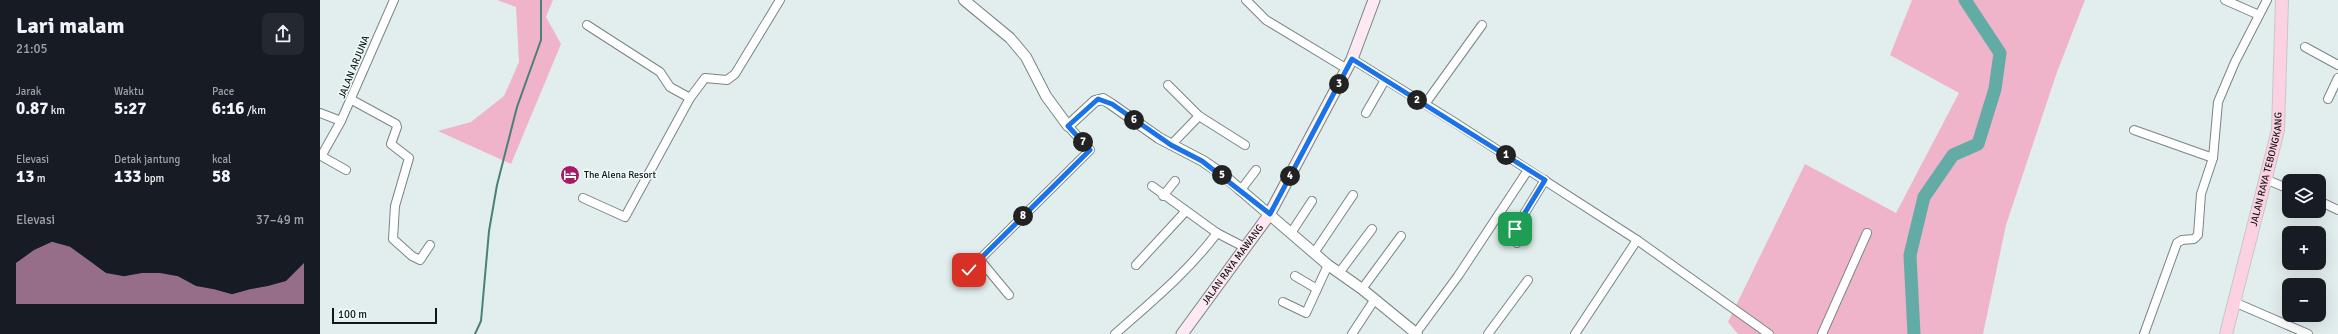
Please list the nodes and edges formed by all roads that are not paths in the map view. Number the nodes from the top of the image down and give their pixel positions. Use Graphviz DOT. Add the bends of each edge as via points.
graph roads {
  1 [pos="394,0"];
  2 [pos="780,0"];
  3 [pos="964,0"];
  4 [pos="1246,0"];
  5 [pos="1374,0"];
  6 [pos="2225,0"];
  7 [pos="2267,0"];
  8 [pos="2282,0"];
  9 [pos="2259,15"];
  10 [pos="587,25"];
  11 [pos="1482,25"];
  12 [pos="2305,47"];
  13 [pos="1349,64"];
  14 [pos="2338,65"];
  15 [pos="2338,78"];
  16 [pos="1385,80"];
  17 [pos="1168,84"];
  18 [pos="690,98"];
  19 [pos="2328,98"];
  20 [pos="352,100"];
  21 [pos="1425,104"];
  22 [pos="320,113"];
  23 [pos="1366,113"];
  24 [pos="1199,116"];
  25 [pos="341,121"];
  26 [pos="1068,126"];
  27 [pos="2134,130"];
  28 [pos="1171,145"];
  29 [pos="1245,145"];
  30 [pos="2213,158"];
  31 [pos="346,170"];
  32 [pos="1256,170"];
  33 [pos="1528,170"];
  34 [pos="2265,179"];
  35 [pos="1545,180"];
  36 [pos="1175,181"];
  37 [pos="1152,186"];
  38 [pos="2282,186"];
  39 [pos="1240,190"];
  40 [pos="1353,195"];
  41 [pos="1163,196"];
  42 [pos="582,198"];
  43 [pos="1312,201"];
  44 [pos="2326,205"];
  45 [pos="2338,210"];
  46 [pos="1185,212"];
  47 [pos="1270,214"];
  48 [pos="1372,229"];
  49 [pos="1216,233"];
  50 [pos="1291,233"];
  51 [pos="1867,234"];
  52 [pos="1401,236"];
  53 [pos="1637,240"];
  54 [pos="1517,243"];
  55 [pos="430,245"];
  56 [pos="1246,248"];
  57 [pos="1314,253"];
  58 [pos="980,260"];
  59 [pos="1328,265"];
  60 [pos="1136,266"];
  61 [pos="969,270"];
  62 [pos="1339,274"];
  63 [pos="1295,276"];
  64 [pos="1528,280"];
  65 [pos="1317,289"];
  66 [pos="1362,289"];
  67 [pos="1009,295"];
  68 [pos="1375,299"];
  69 [pos="1283,302"];
  70 [pos="2234,302"];
  71 [pos="1414,333"];
  72 [pos="1115,334"];
  73 [pos="1182,334"];
  74 [pos="1352,334"];
  75 [pos="1488,334"];
  76 [pos="1575,334"];
  77 [pos="1769,334"];
  78 [pos="1822,334"];
  79 [pos="2144,334"];
  80 [pos="2226,334"];
  81 [pos="2308,334"];
  1 -- 20 [label="street, JALAN ARJUNA"];
  2 -- 18 [label="street" via="735,74 727,80 705,78"];
  3 -- 26 [label="street" via="1010,38 1026,57 1046,96"];
  4 -- 13 [label="street" via="1266,20"];
  5 -- 13 [label="main road, JALAN RAYA MAWANG"];
  6 -- 9 [label="street"];
  7 -- 9 [label="street"];
  8 -- 34 [label="main road, JALAN RAYA TEBONGKANG" via="2279,122"];
  9 -- 30 [label="street" via="2218,102"];
  10 -- 18 [label="street" via="660,72 670,87"];
  11 -- 21 [label="street"];
  12 -- 14 [label="street"];
  13 -- 16 [label="street"];
  13 -- 47 [label="main road, JALAN RAYA MAWANG"];
  15 -- 19 [label="street"];
  16 -- 21 [label="street"];
  16 -- 23 [label="street"];
  17 -- 24 [label="street"];
  18 -- 42 [label="street" via="625,217"];
  20 -- 25 [label="street, JALAN ARJUNA"];
  20 -- 55 [label="street" via="396,124 391,144 409,158 395,206 393,239 420,260"];
  21 -- 33 [label="street"];
  22 -- 25 [label="street"];
  24 -- 28 [label="street"];
  24 -- 29 [label="street"];
  25 -- 31 [label="street, JALAN ARJUNA" via="323,157"];
  26 -- 28 [label="street" via="1095,100 1103,100"];
  26 -- 58 [label="street" via="1090,150"];
  27 -- 30 [label="street"];
  28 -- 39 [label="street" via="1202,161"];
  30 -- 79 [label="street" via="2201,194 2198,236 2177,243 2154,313"];
  32 -- 39 [label="street"];
  33 -- 35 [label="street"];
  33 -- 71 [label="street" via="1458,276"];
  34 -- 38 [label="street"];
  34 -- 70 [label="main road, JALAN RAYA TEBONGKANG"];
  35 -- 53 [label="street"];
  35 -- 54 [label="street" via="1515,229"];
  36 -- 41 [label="street"];
  37 -- 41 [label="street"];
  39 -- 47 [label="street"];
  40 -- 57 [label="street"];
  41 -- 46 [label="street"];
  43 -- 50 [label="street"];
  44 -- 45 [label="street"];
  46 -- 49 [label="street"];
  46 -- 60 [label="street"];
  47 -- 50 [label="street"];
  47 -- 56 [label="main road, JALAN RAYA MAWANG"];
  48 -- 62 [label="street"];
  49 -- 56 [label="street"];
  49 -- 72 [label="street" via="1201,254 1179,276"];
  50 -- 57 [label="street"];
  51 -- 78 [label="street"];
  52 -- 66 [label="street"];
  53 -- 76 [label="street"];
  53 -- 77 [label="street"];
  56 -- 73 [label="main road, JALAN RAYA MAWANG"];
  57 -- 59 [label="street"];
  58 -- 61 [label="street"];
  58 -- 67 [label="street"];
  59 -- 62 [label="street"];
  59 -- 65 [label="street"];
  62 -- 66 [label="street"];
  63 -- 65 [label="street"];
  64 -- 75 [label="street"];
  65 -- 69 [label="street" via="1306,313"];
  66 -- 68 [label="street"];
  68 -- 71 [label="street"];
  68 -- 74 [label="street"];
  70 -- 80 [label="main road, JALAN RAYA TEBONGKANG"];
  70 -- 81 [label="street"];
}
